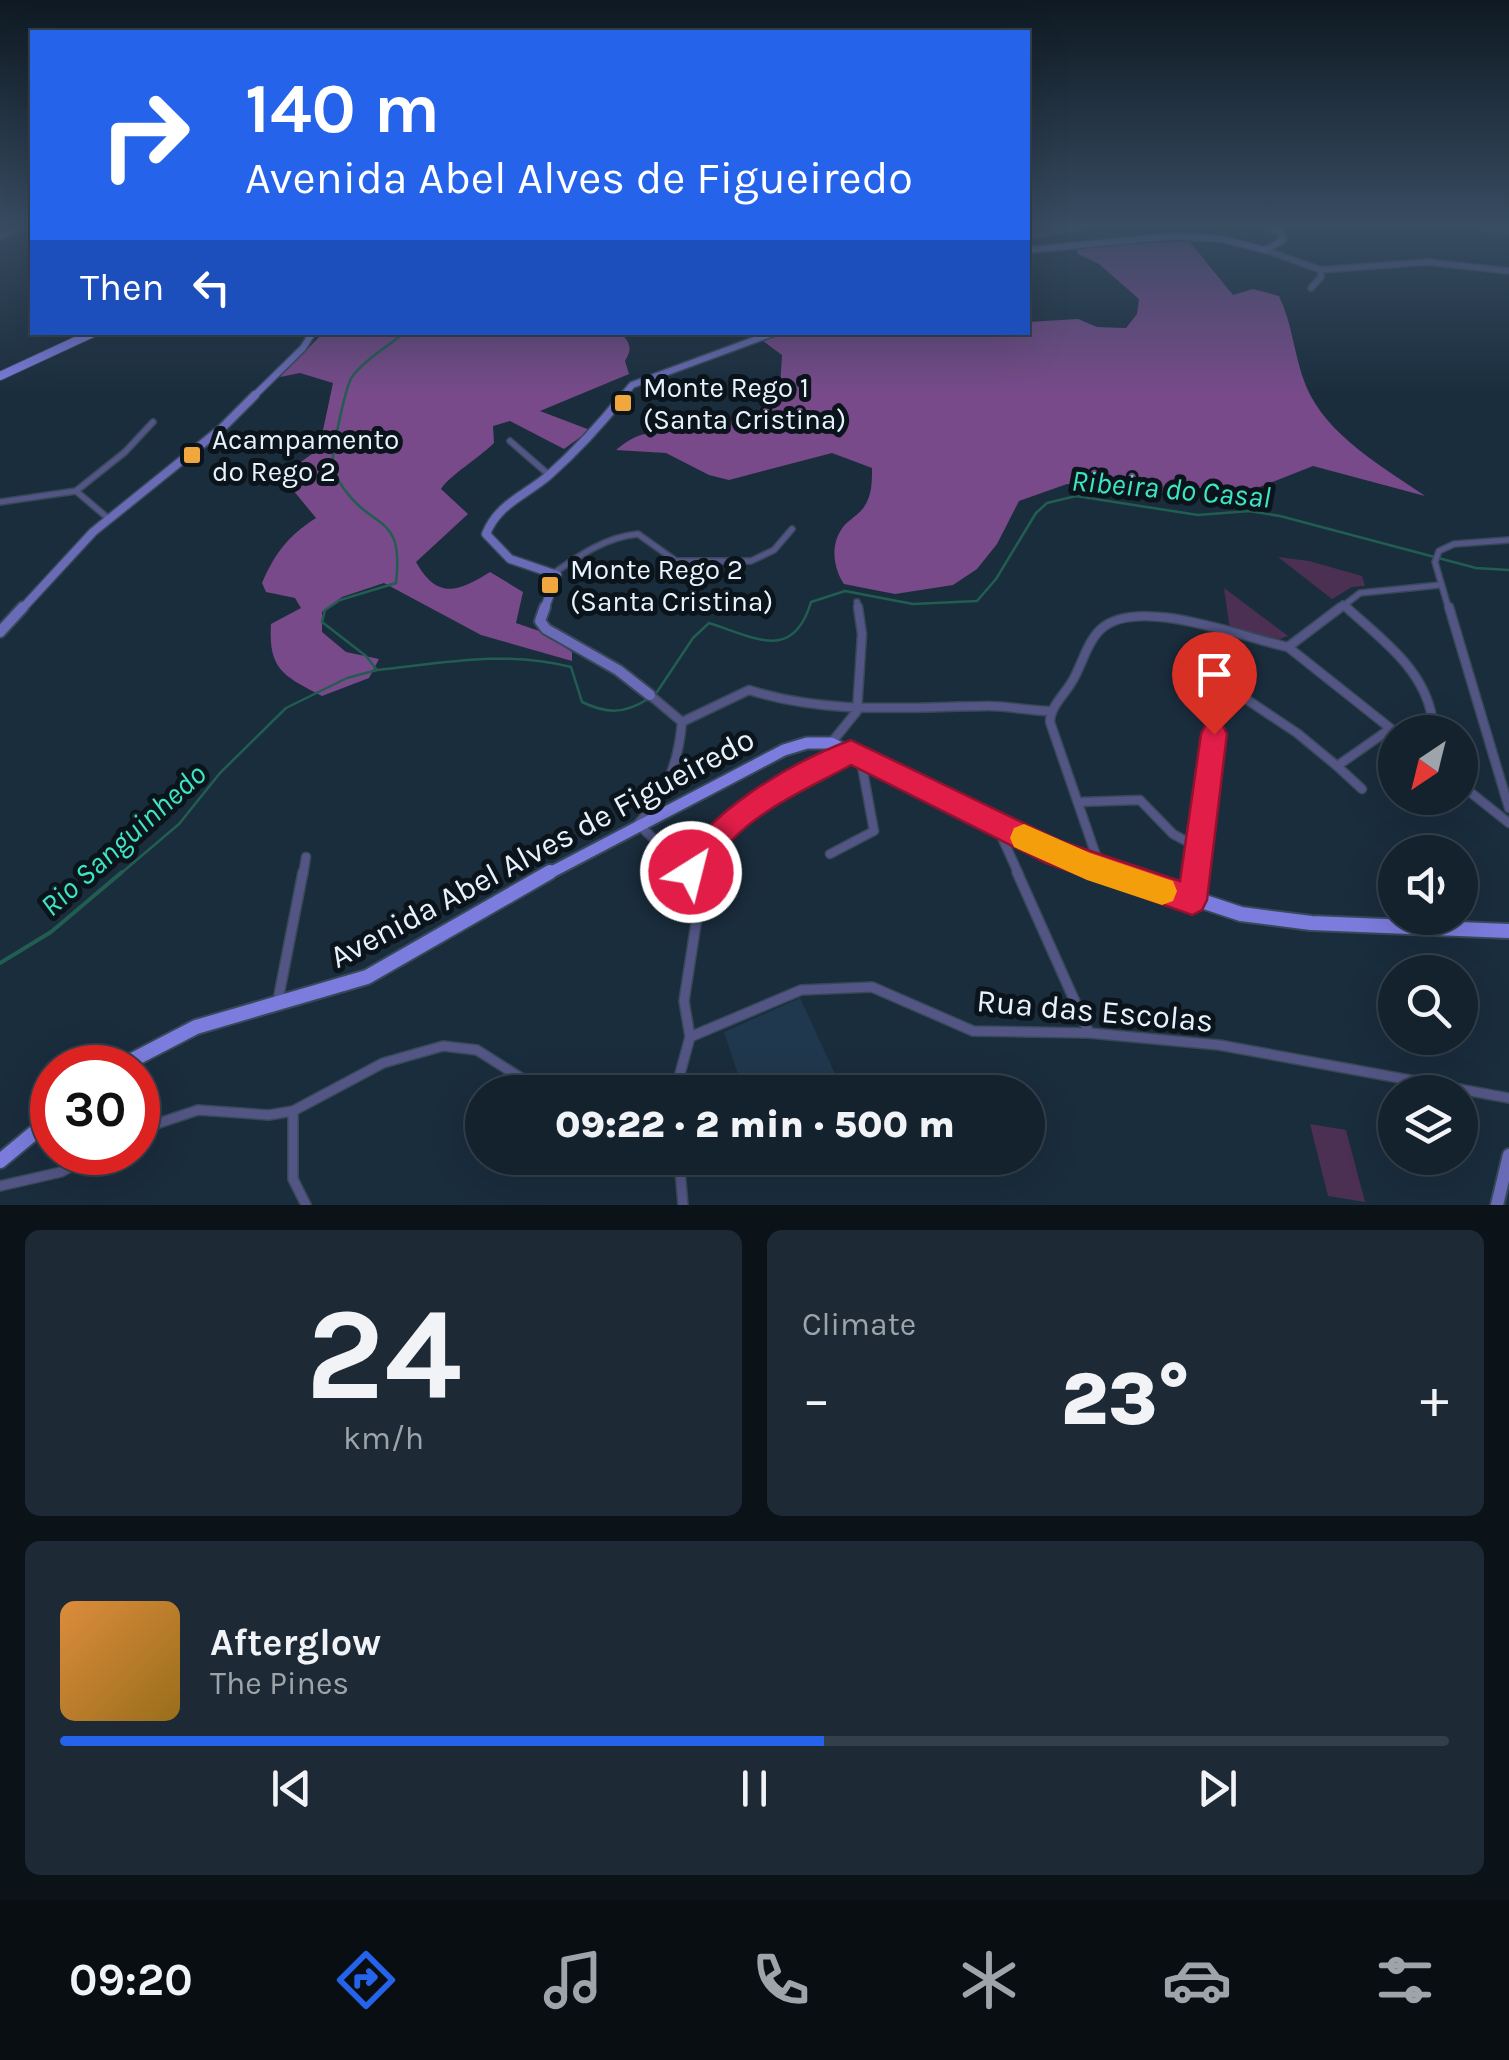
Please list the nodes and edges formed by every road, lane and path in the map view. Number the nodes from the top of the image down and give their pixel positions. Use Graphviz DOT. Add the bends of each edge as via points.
graph roads {
  1 [pos="1316,283"];
  2 [pos="1311,288"];
  3 [pos="91,335"];
  4 [pos="311,335"];
  5 [pos="768,335"];
  6 [pos="0,376"];
  7 [pos="152,422"];
  8 [pos="510,441"];
  9 [pos="548,474"];
  10 [pos="76,491"];
  11 [pos="0,502"];
  12 [pos="109,519"];
  13 [pos="792,530"];
  14 [pos="1509,540"];
  15 [pos="554,573"];
  16 [pos="1440,585"];
  17 [pos="856,602"];
  18 [pos="1343,604"];
  19 [pos="0,632"];
  20 [pos="1288,647"];
  21 [pos="1240,695"];
  22 [pos="653,697"];
  23 [pos="857,710"];
  24 [pos="1050,711"];
  25 [pos="1432,715"];
  26 [pos="1378,719"];
  27 [pos="682,722"];
  28 [pos="1214,734"];
  29 [pos="1378,740"];
  30 [pos="831,743"];
  31 [pos="851,752"];
  32 [pos="866,760"];
  33 [pos="1337,766"];
  34 [pos="1362,789"];
  35 [pos="1478,798"];
  36 [pos="1078,802"];
  37 [pos="1509,808"];
  38 [pos="1509,823"];
  39 [pos="638,824"];
  40 [pos="996,824"];
  41 [pos="1199,848"];
  42 [pos="830,854"];
  43 [pos="306,857"];
  44 [pos="1102,871"];
  45 [pos="691,872"];
  46 [pos="1192,900"];
  47 [pos="1509,931"];
  48 [pos="276,1006"];
  49 [pos="1089,1033"];
  50 [pos="690,1037"];
  51 [pos="153,1045"];
  52 [pos="516,1075"];
  53 [pos="680,1075"];
  54 [pos="1509,1098"];
  55 [pos="293,1111"];
  56 [pos="160,1123"];
  57 [pos="30,1137"];
  58 [pos="1509,1155"];
  59 [pos="0,1162"];
  60 [pos="48,1175"];
  61 [pos="680,1175"];
  62 [pos="0,1186"];
  63 [pos="306,1205"];
  64 [pos="683,1205"];
  65 [pos="1498,1205"];
  1 -- 2 [label="street"];
  3 -- 6 [label="main road"];
  4 -- 12 [label="street" via="222,428"];
  5 -- 9 [label="street" via="632,385"];
  7 -- 10 [label="street"];
  8 -- 9 [label="street"];
  9 -- 15 [label="street" via="494,514 486,534 510,559"];
  10 -- 11 [label="street"];
  10 -- 12 [label="street"];
  12 -- 19 [label="street"];
  13 -- 15 [label="street" via="774,550 751,561 676,561 638,534 627,535 589,549"];
  14 -- 16 [label="street" via="1440,550"];
  15 -- 22 [label="street" via="540,621 546,629"];
  16 -- 18 [label="street" via="1360,593"];
  16 -- 37 [label="street"];
  17 -- 23 [label="street" via="862,634"];
  18 -- 20 [label="street"];
  18 -- 25 [label="street" via="1418,678"];
  20 -- 24 [label="street" via="1123,616 1098,630 1072,688"];
  20 -- 26 [label="street"];
  21 -- 33 [label="street"];
  22 -- 27 [label="street"];
  23 -- 24 [label="street"];
  23 -- 27 [label="street" via="789,703 749,690"];
  23 -- 30 [label="street"];
  24 -- 36 [label="street"];
  27 -- 39 [label="street" via="669,792"];
  28 -- 41 [label="street"];
  29 -- 33 [label="street"];
  30 -- 31 [label="main road"];
  30 -- 39 [label="main road, Avenida Abel Alves de Figueiredo" via="784,750"];
  31 -- 32 [label="main road"];
  31 -- 45 [label="street" via="756,804 722,831"];
  32 -- 40 [label="main road"];
  32 -- 42 [label="street" via="874,831"];
  33 -- 34 [label="street"];
  35 -- 38 [label="street"];
  36 -- 41 [label="street" via="1140,800 1173,834"];
  36 -- 44 [label="street"];
  39 -- 45 [label="street"];
  39 -- 48 [label="main road, Avenida Abel Alves de Figueiredo" via="367,977"];
  40 -- 44 [label="main road"];
  40 -- 49 [label="street"];
  41 -- 46 [label="street"];
  43 -- 48 [label="street"];
  44 -- 46 [label="main road"];
  45 -- 50 [label="street" via="701,905 684,1001"];
  46 -- 47 [label="main road" via="1311,923"];
  48 -- 51 [label="main road, Avenida Abel Alves de Figueiredo"];
  49 -- 50 [label="street, Rua das Escolas" via="973,1031 872,987 802,990"];
  49 -- 54 [label="street, Rua das Escolas" via="1219,1045"];
  50 -- 53 [label="street"];
  52 -- 55 [label="street" via="477,1050 443,1046 384,1064"];
  55 -- 56 [label="street" via="198,1110"];
  55 -- 63 [label="street" via="293,1180"];
  57 -- 59 [label="main road"];
  58 -- 65 [label="street"];
  60 -- 62 [label="street"];
  61 -- 64 [label="street"];
}
